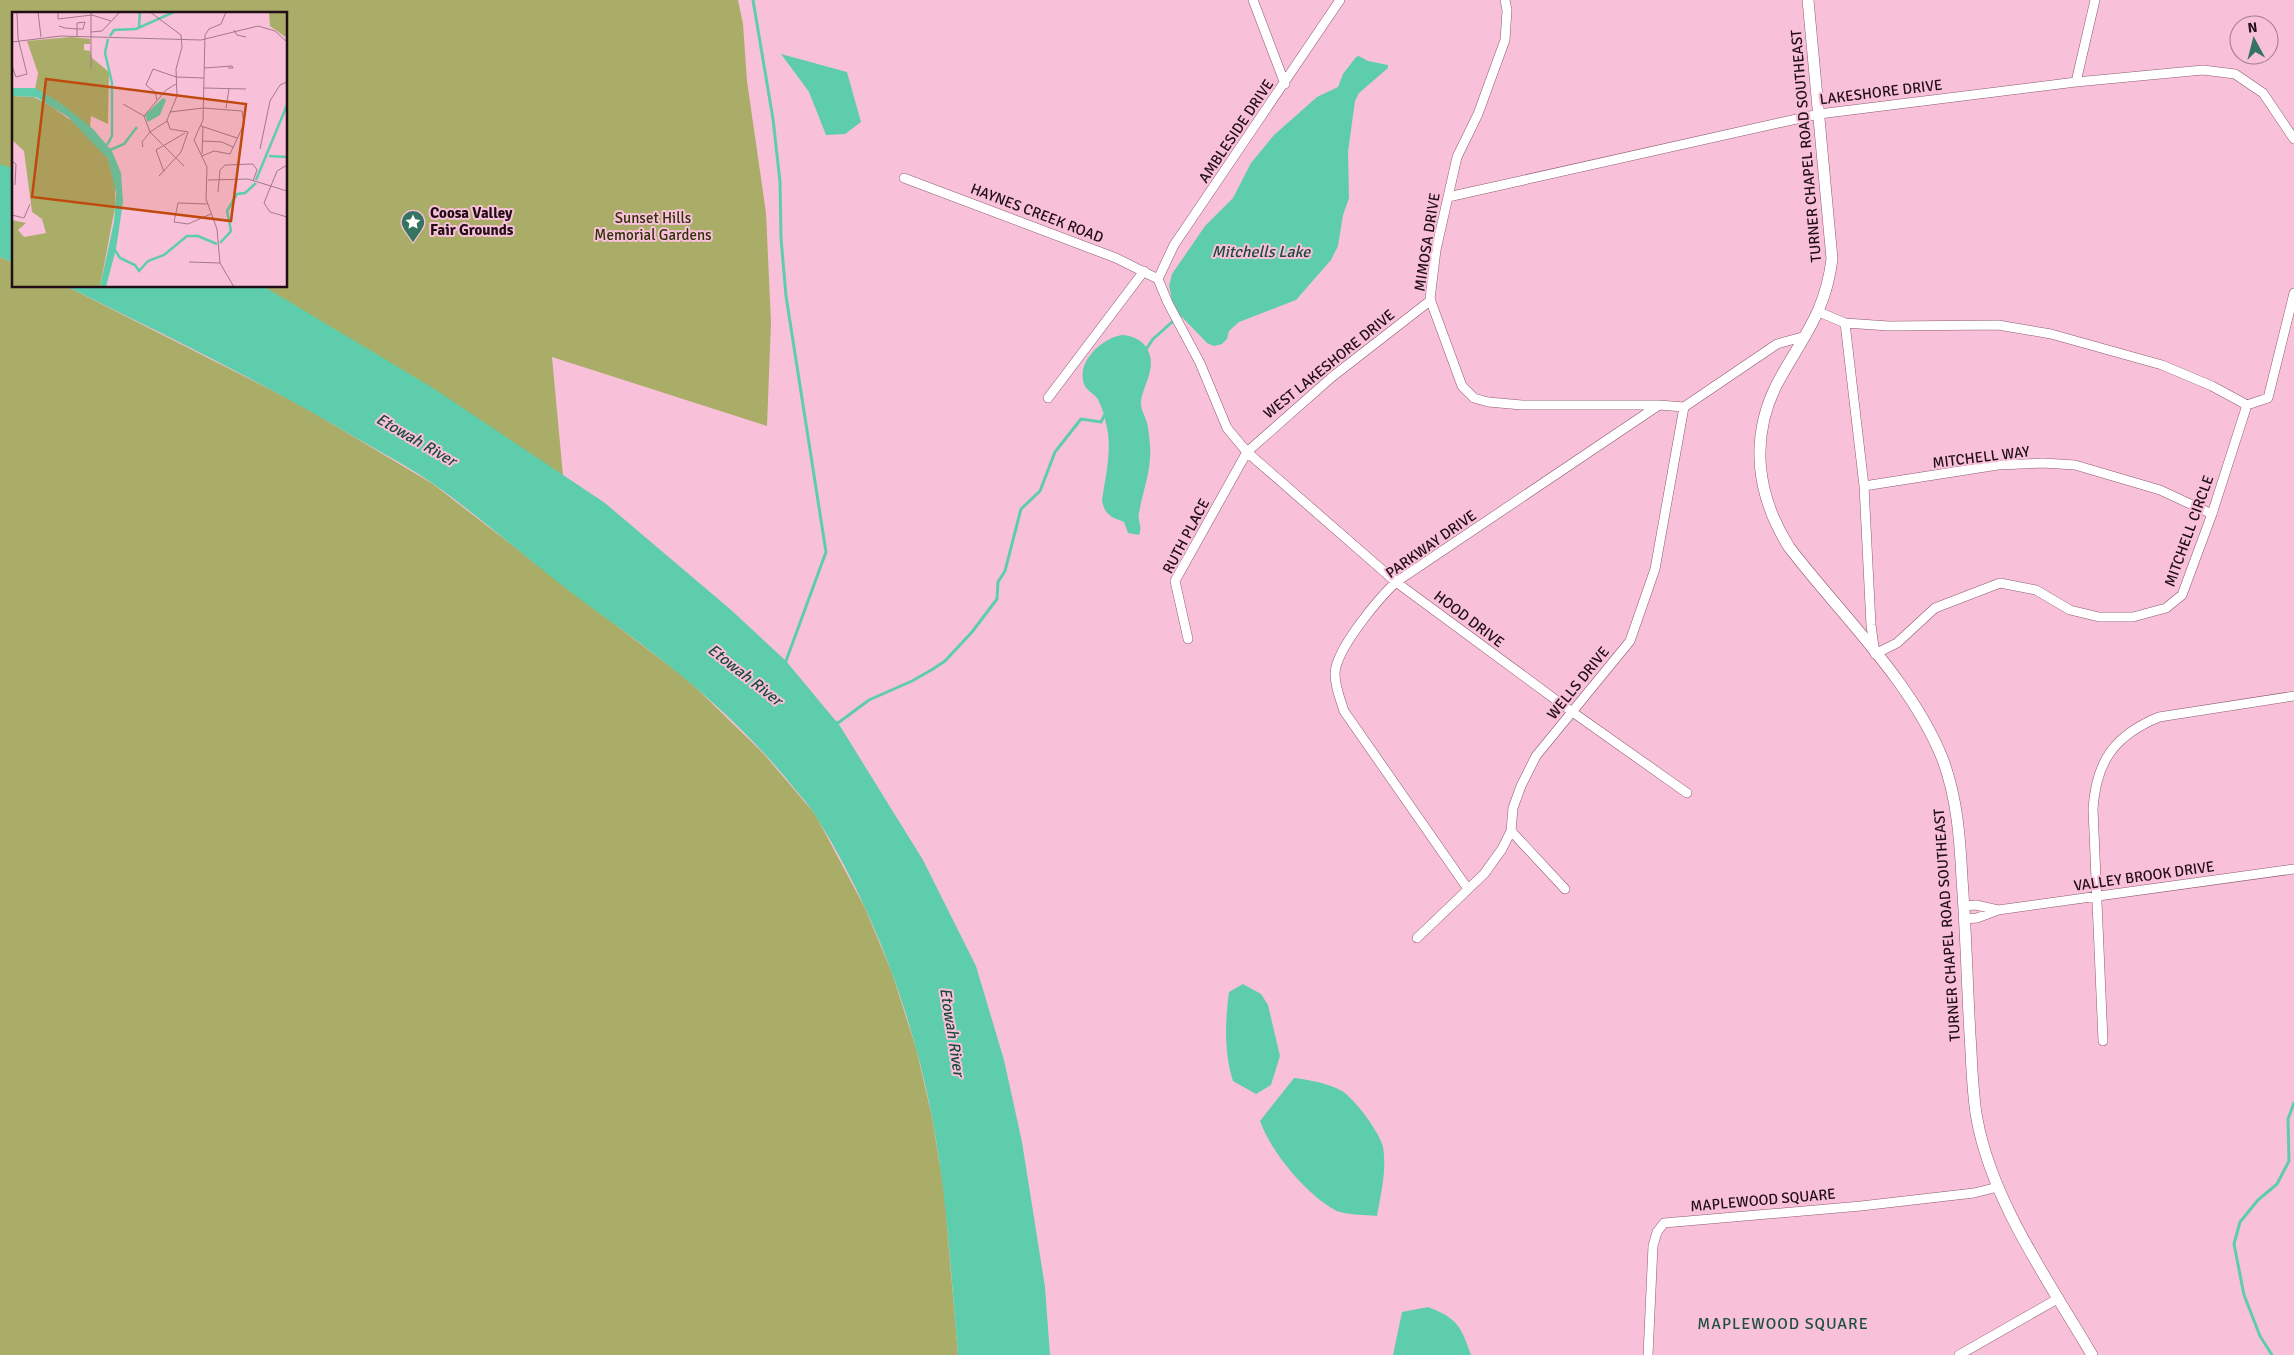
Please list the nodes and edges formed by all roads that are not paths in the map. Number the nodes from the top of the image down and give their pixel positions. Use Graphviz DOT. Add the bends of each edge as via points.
graph roads {
  1 [pos="1253,0"];
  2 [pos="1340,0"];
  3 [pos="1505,0"];
  4 [pos="1808,0"];
  5 [pos="2094,0"];
  6 [pos="2076,82"];
  7 [pos="1285,84"];
  8 [pos="1819,114"];
  9 [pos="2294,139"];
  10 [pos="904,178"];
  11 [pos="1448,197"];
  12 [pos="1144,271"];
  13 [pos="1158,279"];
  14 [pos="2294,293"];
  15 [pos="1431,300"];
  16 [pos="1819,312"];
  17 [pos="1845,323"];
  18 [pos="1806,336"];
  19 [pos="1048,398"];
  20 [pos="1659,405"];
  21 [pos="2247,405"];
  22 [pos="1684,406"];
  23 [pos="1247,452"];
  24 [pos="1864,486"];
  25 [pos="2212,514"];
  26 [pos="1396,582"];
  27 [pos="1188,639"];
  28 [pos="1875,654"];
  29 [pos="2294,696"];
  30 [pos="1571,711"];
  31 [pos="1687,793"];
  32 [pos="1511,831"];
  33 [pos="2294,869"];
  34 [pos="1468,889"];
  35 [pos="1564,889"];
  36 [pos="2096,896"];
  37 [pos="1964,906"];
  38 [pos="1998,910"];
  39 [pos="1964,919"];
  40 [pos="1418,938"];
  41 [pos="2103,1041"];
  42 [pos="1998,1187"];
  43 [pos="2059,1298"];
  44 [pos="1648,1355"];
  45 [pos="1959,1355"];
  46 [pos="2092,1355"];
  1 -- 7 [label="street"];
  2 -- 7 [label="street, AMBLESIDE DRIVE"];
  3 -- 11 [label="street, MIMOSA DRIVE" via="1505,40 1478,114 1457,157"];
  4 -- 8 [label="street, TURNER CHAPEL ROAD SOUTHEAST"];
  5 -- 6 [label="street"];
  6 -- 8 [label="street, LAKESHORE DRIVE"];
  6 -- 9 [label="street, LAKESHORE DRIVE" via="2203,70 2236,74 2263,93"];
  7 -- 13 [label="street, AMBLESIDE DRIVE" via="1174,245"];
  8 -- 11 [label="street, LAKESHORE DRIVE"];
  8 -- 16 [label="street, TURNER CHAPEL ROAD SOUTHEAST" via="1832,259 1828,286"];
  10 -- 12 [label="street, HAYNES CREEK ROAD"];
  11 -- 15 [label="street, MIMOSA DRIVE" via="1436,250"];
  12 -- 13 [label="street, HAYNES CREEK ROAD"];
  12 -- 19 [label="street"];
  13 -- 23 [label="street" via="1200,363 1226,428"];
  14 -- 21 [label="street" via="2268,398"];
  15 -- 20 [label="street, MIMOSA DRIVE" via="1462,386 1474,398 1522,405"];
  15 -- 23 [label="street, WEST LAKESHORE DRIVE" via="1332,377"];
  16 -- 17 [label="street"];
  16 -- 18 [label="street, TURNER CHAPEL ROAD SOUTHEAST"];
  17 -- 21 [label="street" via="1998,325 2050,334 2162,365"];
  17 -- 24 [label="street"];
  18 -- 22 [label="street" via="1777,344"];
  18 -- 28 [label="street, TURNER CHAPEL ROAD SOUTHEAST" via="1778,383 1765,416 1760,455 1765,498 1773,522 1789,547"];
  20 -- 22 [label="street, MIMOSA DRIVE"];
  20 -- 26 [label="street, PARKWAY DRIVE"];
  21 -- 25 [label="street, MITCHELL CIRCLE"];
  22 -- 30 [label="street, WELLS DRIVE" via="1665,525 1643,608 1630,641"];
  23 -- 26 [label="street, HOOD DRIVE"];
  23 -- 27 [label="street, RUTH PLACE" via="1175,581"];
  24 -- 25 [label="street, MITCHELL WAY" via="1998,465 2043,463 2075,466 2160,490"];
  24 -- 28 [label="street"];
  25 -- 28 [label="street, MITCHELL CIRCLE" via="2182,595 2166,608 2133,617 2099,617 2070,610 2036,590 2000,583 1935,608 1897,643"];
  26 -- 30 [label="street, HOOD DRIVE"];
  26 -- 34 [label="street, PARKWAY DRIVE" via="1383,594 1340,655 1334,672 1336,689 1344,711"];
  28 -- 37 [label="street, TURNER CHAPEL ROAD SOUTHEAST" via="1913,702 1943,760 1956,813"];
  29 -- 36 [label="street" via="2159,717 2123,737 2106,757 2094,794"];
  30 -- 31 [label="street, HOOD DRIVE"];
  30 -- 32 [label="street, WELLS DRIVE" via="1528,771 1513,808"];
  32 -- 34 [label="street, WELLS DRIVE" via="1502,850"];
  32 -- 35 [label="street"];
  33 -- 36 [label="street, VALLEY BROOK DRIVE"];
  34 -- 40 [label="street, WELLS DRIVE"];
  36 -- 38 [label="street, VALLEY BROOK DRIVE"];
  36 -- 41 [label="street"];
  37 -- 38 [label="street, VALLEY BROOK DRIVE"];
  37 -- 39 [label="street, TURNER CHAPEL ROAD SOUTHEAST"];
  38 -- 39 [label="street, VALLEY BROOK DRIVE"];
  39 -- 42 [label="street, TURNER CHAPEL ROAD SOUTHEAST" via="1974,1103 1981,1139"];
  42 -- 43 [label="street, TURNER CHAPEL ROAD SOUTHEAST"];
  42 -- 44 [label="street, MAPLEWOOD SQUARE" via="1974,1193 1861,1206 1664,1223 1653,1246"];
  43 -- 45 [label="street"];
  43 -- 46 [label="street, TURNER CHAPEL ROAD SOUTHEAST"];
}
